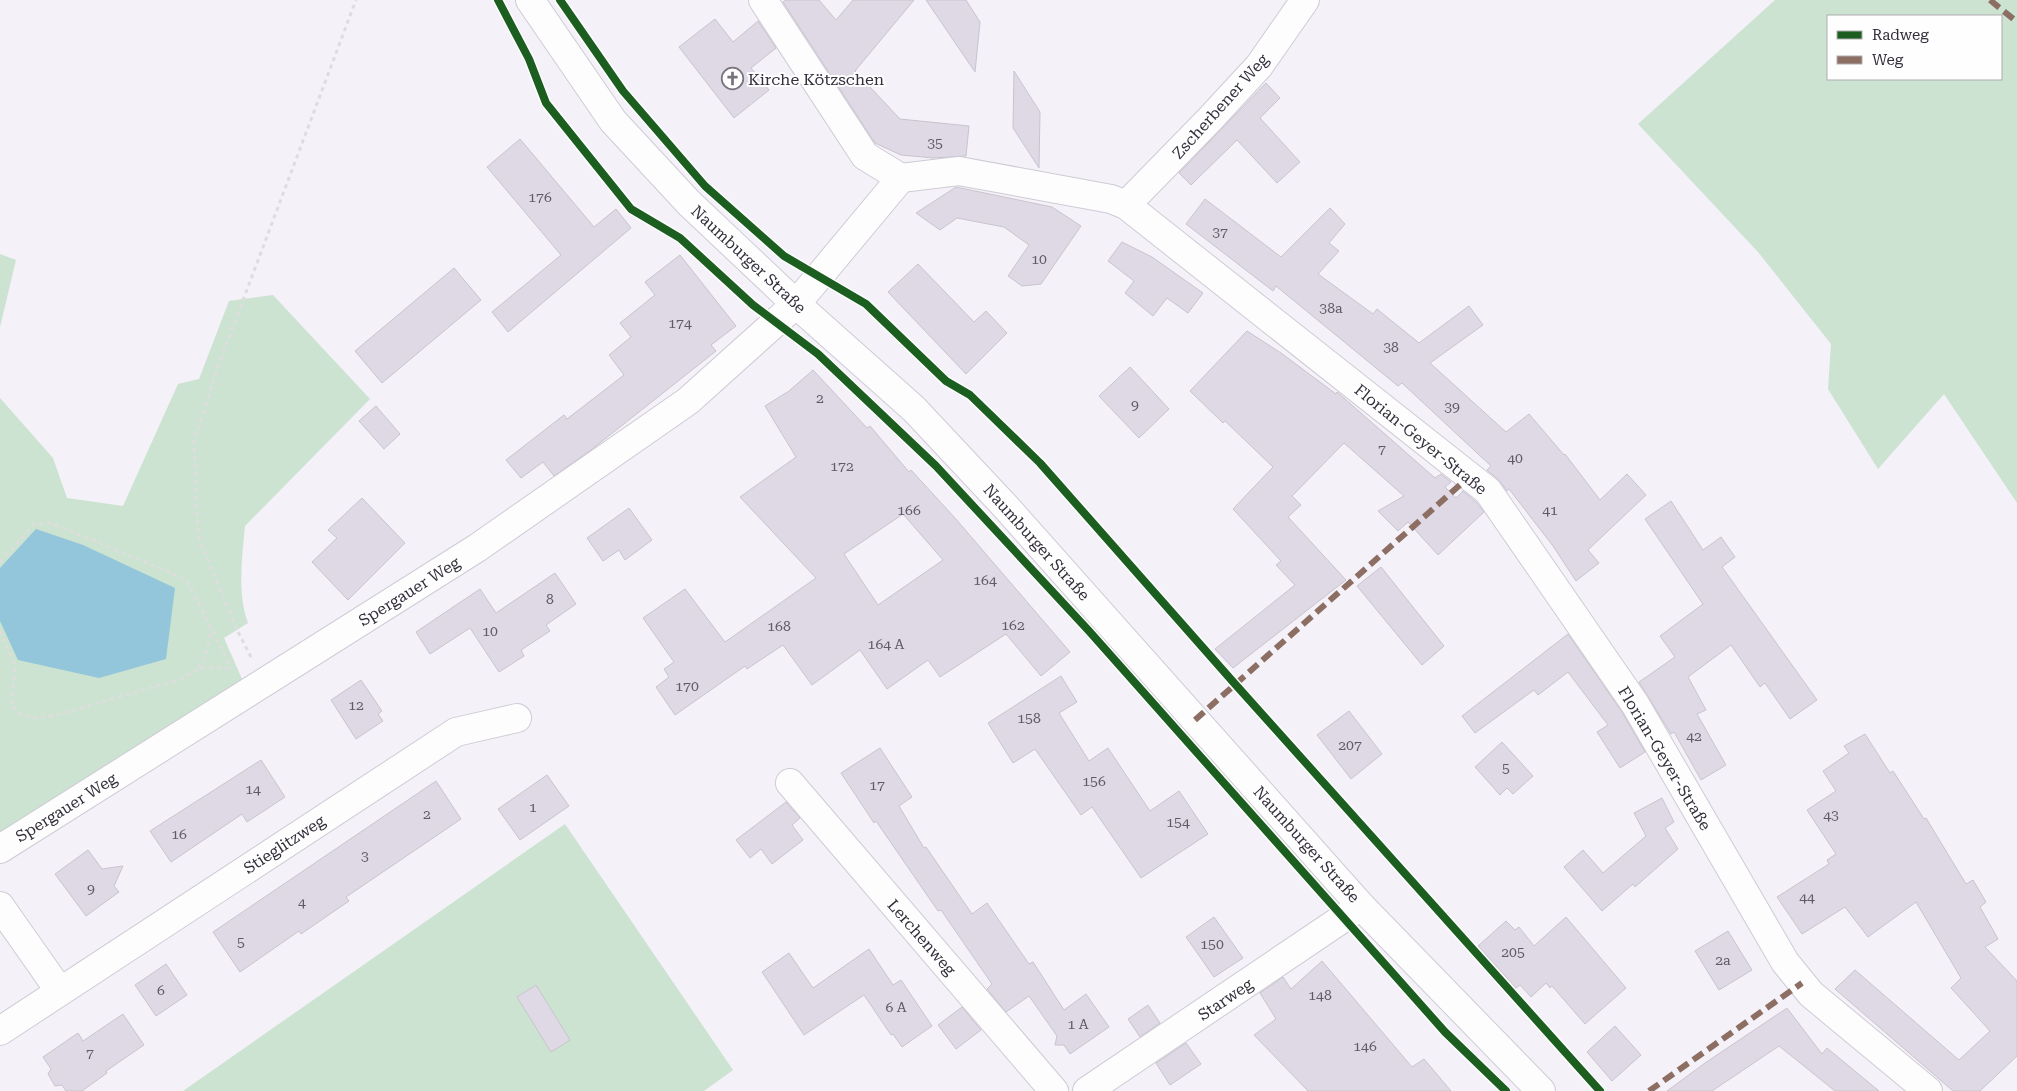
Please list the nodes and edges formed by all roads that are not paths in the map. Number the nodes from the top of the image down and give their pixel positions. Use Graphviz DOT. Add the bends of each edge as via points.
graph roads {
  1 [pos="530,0"];
  2 [pos="763,0"];
  3 [pos="1305,0"];
  4 [pos="900,178"];
  5 [pos="1126,205"];
  6 [pos="796,304"];
  7 [pos="518,718"];
  8 [pos="790,783"];
  9 [pos="0,849"];
  10 [pos="0,906"];
  11 [pos="1361,906"];
  12 [pos="59,990"];
  13 [pos="0,1031"];
  14 [pos="1054,1091"];
  15 [pos="1087,1091"];
  16 [pos="1541,1091"];
  17 [pos="1928,1091"];
  1 -- 6 [label="street, Naumburger Straße" via="613,121 689,203"];
  2 -- 4 [label="street" via="865,156"];
  3 -- 5 [label="street, Zscherbener Weg" via="1259,66"];
  4 -- 5 [label="street, Florian-Geyer-Straße" via="959,171 1111,199"];
  4 -- 6 [label="street, Spergauer Weg"];
  5 -- 17 [label="street, Florian-Geyer-Straße" via="1488,491 1635,704 1785,962 1811,994"];
  6 -- 9 [label="street, Spergauer Weg" via="688,401 477,548"];
  6 -- 11 [label="street, Naumburger Straße" via="914,408"];
  7 -- 12 [label="street, Stieglitzweg" via="456,732"];
  8 -- 14 [label="street, Lerchenweg"];
  10 -- 12 [label="street"];
  11 -- 15 [label="street, Starweg"];
  11 -- 16 [label="street, Naumburger Straße"];
  12 -- 13 [label="street, Stieglitzweg"];
}
